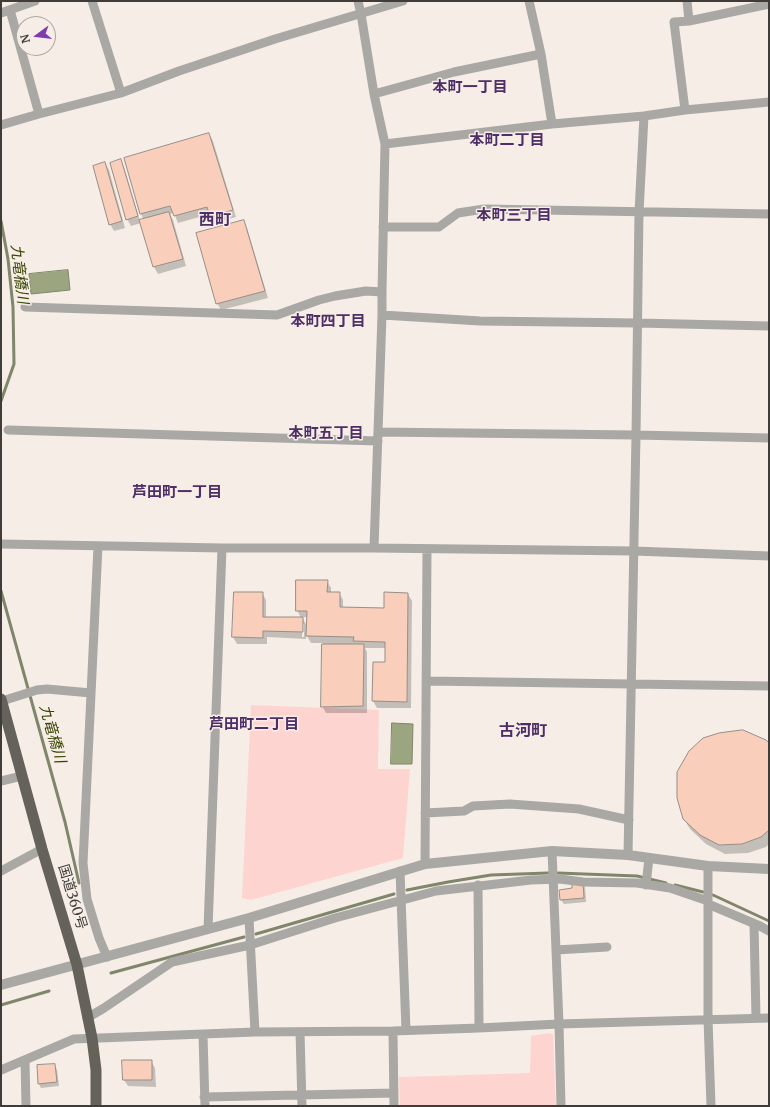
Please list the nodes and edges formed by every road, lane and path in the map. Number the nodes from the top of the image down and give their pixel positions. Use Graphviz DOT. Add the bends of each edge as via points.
graph roads {
  1 [pos="35,1"];
  2 [pos="92,1"];
  3 [pos="358,1"];
  4 [pos="403,1"];
  5 [pos="529,1"];
  6 [pos="687,1"];
  7 [pos="769,4"];
  8 [pos="3,11"];
  9 [pos="361,14"];
  10 [pos="689,21"];
  11 [pos="541,54"];
  12 [pos="121,93"];
  13 [pos="374,94"];
  14 [pos="769,102"];
  15 [pos="686,110"];
  16 [pos="39,114"];
  17 [pos="644,116"];
  18 [pos="552,124"];
  19 [pos="1,125"];
  20 [pos="385,144"];
  21 [pos="639,212"];
  22 [pos="769,214"];
  23 [pos="383,227"];
  24 [pos="382,292"];
  25 [pos="25,307"];
  26 [pos="382,315"];
  27 [pos="637,323"];
  28 [pos="769,326"];
  29 [pos="8,430"];
  30 [pos="636,435"];
  31 [pos="378,437"];
  32 [pos="769,438"];
  33 [pos="1,544"];
  34 [pos="98,546"];
  35 [pos="222,548"];
  36 [pos="374,548"];
  37 [pos="427,548"];
  38 [pos="634,551"];
  39 [pos="769,556"];
  40 [pos="427,681"];
  41 [pos="631,684"];
  42 [pos="769,686"];
  43 [pos="90,693"];
  44 [pos="1,700"];
  45 [pos="22,776"];
  46 [pos="1,781"];
  47 [pos="425,814"];
  48 [pos="628,820"];
  49 [pos="42,849"];
  50 [pos="552,851"];
  51 [pos="628,855"];
  52 [pos="649,858"];
  53 [pos="425,864"];
  54 [pos="708,866"];
  55 [pos="769,869"];
  56 [pos="1,871"];
  57 [pos="400,871"];
  58 [pos="553,879"];
  59 [pos="646,884"];
  60 [pos="478,885"];
  61 [pos="401,901"];
  62 [pos="708,903"];
  63 [pos="249,918"];
  64 [pos="754,924"];
  65 [pos="208,930"];
  66 [pos="769,931"];
  67 [pos="250,944"];
  68 [pos="608,947"];
  69 [pos="556,950"];
  70 [pos="107,957"];
  71 [pos="77,965"];
  72 [pos="1,985"];
  73 [pos="87,1018"];
  74 [pos="756,1018"];
  75 [pos="769,1018"];
  76 [pos="708,1020"];
  77 [pos="559,1024"];
  78 [pos="479,1028"];
  79 [pos="406,1030"];
  80 [pos="393,1031"];
  81 [pos="255,1032"];
  82 [pos="300,1032"];
  83 [pos="203,1035"];
  84 [pos="92,1038"];
  85 [pos="25,1060"];
  86 [pos="1,1070"];
  87 [pos="394,1093"];
  88 [pos="302,1095"];
  89 [pos="204,1101"];
  90 [pos="26,1106"];
  91 [pos="96,1106"];
  92 [pos="302,1106"];
  93 [pos="394,1106"];
  94 [pos="561,1106"];
  95 [pos="711,1106"];
  1 -- 8 [label="street"];
  2 -- 12 [label="street"];
  3 -- 9 [label="street"];
  4 -- 9 [label="street"];
  5 -- 11 [label="street"];
  6 -- 10 [label="street"];
  7 -- 10 [label="street"];
  8 -- 16 [label="street"];
  9 -- 12 [label="street" via="275,39"];
  9 -- 13 [label="street"];
  10 -- 15 [label="street" via="674,22"];
  11 -- 13 [label="street" via="454,72"];
  11 -- 18 [label="street"];
  12 -- 16 [label="street"];
  13 -- 20 [label="street"];
  14 -- 15 [label="street"];
  15 -- 17 [label="street"];
  16 -- 19 [label="street"];
  17 -- 18 [label="street"];
  17 -- 21 [label="street"];
  18 -- 20 [label="street"];
  20 -- 23 [label="street"];
  21 -- 22 [label="street"];
  21 -- 23 [label="street" via="484,209 458,213 439,227"];
  21 -- 27 [label="street"];
  23 -- 24 [label="street"];
  24 -- 25 [label="street" via="366,291 335,296 277,315"];
  24 -- 26 [label="street"];
  26 -- 27 [label="street" via="480,321"];
  26 -- 31 [label="street"];
  27 -- 28 [label="street"];
  27 -- 30 [label="street"];
  29 -- 31 [label="street"];
  30 -- 31 [label="street"];
  30 -- 32 [label="street"];
  30 -- 38 [label="street"];
  31 -- 36 [label="street"];
  33 -- 34 [label="street"];
  34 -- 35 [label="street"];
  34 -- 43 [label="street"];
  35 -- 36 [label="street"];
  35 -- 65 [label="street"];
  36 -- 37 [label="street"];
  37 -- 38 [label="street"];
  37 -- 40 [label="street"];
  38 -- 39 [label="street"];
  38 -- 41 [label="street"];
  40 -- 41 [label="street"];
  40 -- 47 [label="street"];
  41 -- 42 [label="street"];
  41 -- 48 [label="street"];
  43 -- 44 [label="street" via="47,689"];
  43 -- 70 [label="street" via="83,863 87,899"];
  44 -- 45 [label="highway, 国道360号"];
  45 -- 46 [label="street"];
  45 -- 49 [label="highway, 国道360号"];
  47 -- 48 [label="street" via="464,811 473,806 510,804 579,810"];
  47 -- 53 [label="street"];
  48 -- 51 [label="street"];
  49 -- 56 [label="street"];
  49 -- 71 [label="highway, 国道360号"];
  50 -- 51 [label="street"];
  50 -- 53 [label="street"];
  50 -- 58 [label="street"];
  51 -- 52 [label="street"];
  52 -- 54 [label="street"];
  52 -- 59 [label="street"];
  53 -- 57 [label="street"];
  54 -- 55 [label="street"];
  54 -- 62 [label="street"];
  57 -- 61 [label="street"];
  57 -- 63 [label="street"];
  58 -- 59 [label="street"];
  58 -- 60 [label="street"];
  58 -- 69 [label="street"];
  59 -- 62 [label="street" via="670,888"];
  60 -- 61 [label="street" via="436,891"];
  60 -- 78 [label="street"];
  61 -- 67 [label="street"];
  61 -- 79 [label="street"];
  62 -- 64 [label="street"];
  62 -- 76 [label="street"];
  63 -- 65 [label="street"];
  63 -- 67 [label="street"];
  64 -- 66 [label="street"];
  64 -- 74 [label="street"];
  65 -- 70 [label="street"];
  67 -- 73 [label="street" via="172,962"];
  67 -- 81 [label="street"];
  68 -- 69 [label="street"];
  69 -- 77 [label="street"];
  70 -- 71 [label="street"];
  71 -- 72 [label="street"];
  71 -- 73 [label="highway, 国道360号"];
  73 -- 84 [label="highway, 国道360号"];
  74 -- 75 [label="street"];
  74 -- 76 [label="street"];
  76 -- 77 [label="street"];
  76 -- 95 [label="street"];
  77 -- 78 [label="street"];
  77 -- 94 [label="street"];
  78 -- 79 [label="street"];
  79 -- 80 [label="street"];
  80 -- 82 [label="street"];
  80 -- 87 [label="street"];
  81 -- 82 [label="street"];
  81 -- 83 [label="street"];
  82 -- 88 [label="street"];
  83 -- 84 [label="street"];
  83 -- 89 [label="street"];
  84 -- 85 [label="street" via="74,1039"];
  84 -- 91 [label="highway, 国道360号" via="96,1070"];
  85 -- 86 [label="street"];
  85 -- 90 [label="street"];
  87 -- 88 [label="street"];
  87 -- 93 [label="street"];
  88 -- 89 [label="street"];
  88 -- 92 [label="street"];
}
